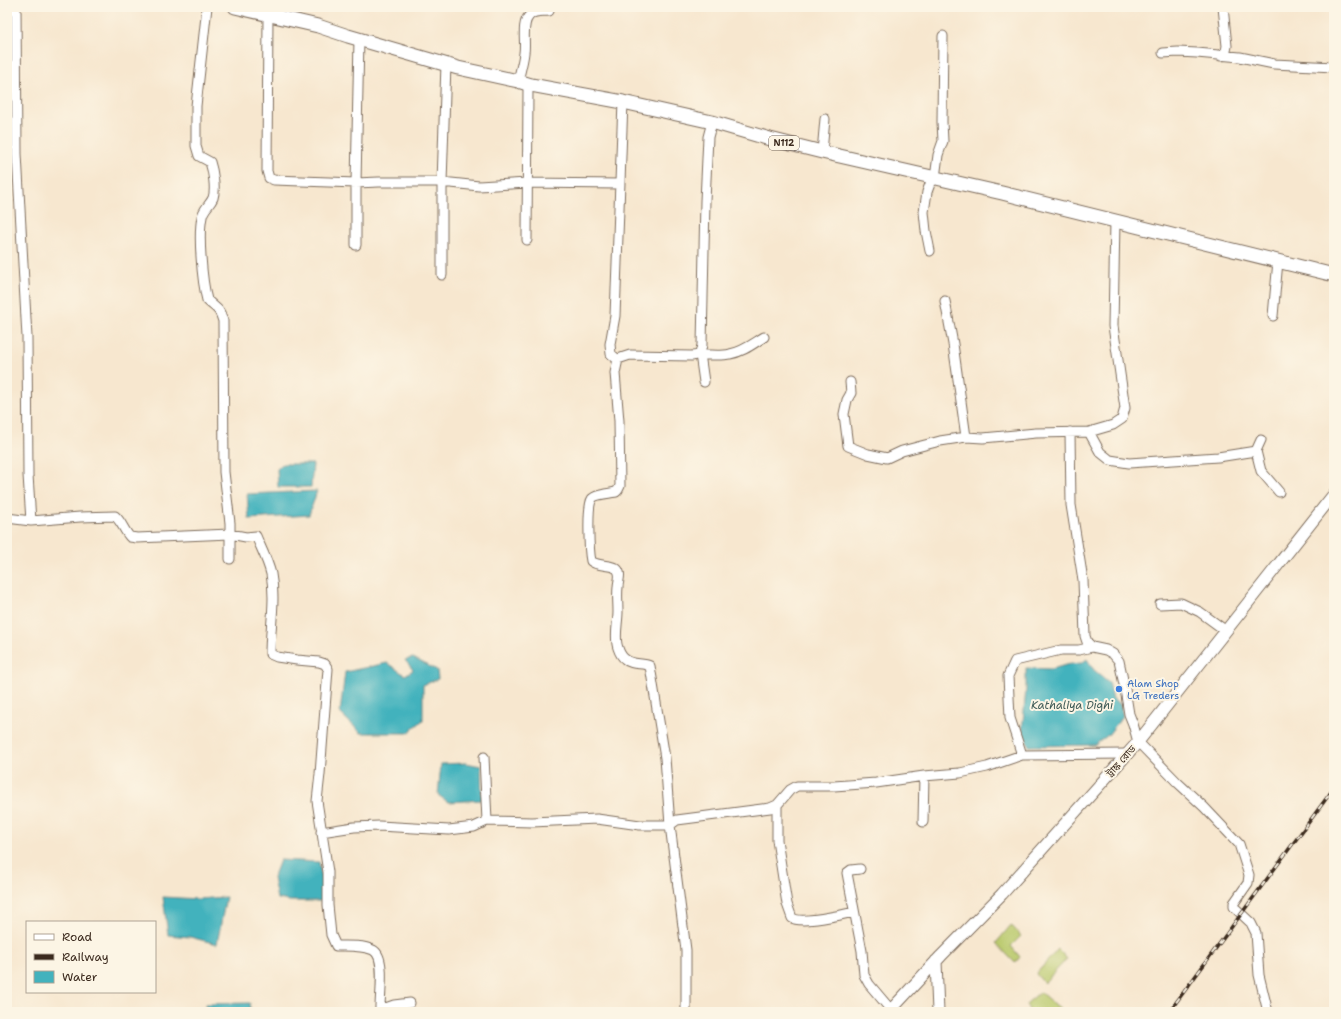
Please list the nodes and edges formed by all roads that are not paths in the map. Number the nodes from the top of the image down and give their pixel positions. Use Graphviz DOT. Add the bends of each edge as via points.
graph roads {
  1 [pos="16,7"];
  2 [pos="207,7"];
  3 [pos="235,7"];
  4 [pos="1223,7"];
  5 [pos="549,11"];
  6 [pos="268,14"];
  7 [pos="943,36"];
  8 [pos="359,39"];
  9 [pos="1163,53"];
  10 [pos="1221,56"];
  11 [pos="446,64"];
  12 [pos="1334,67"];
  13 [pos="518,81"];
  14 [pos="531,85"];
  15 [pos="623,102"];
  16 [pos="825,119"];
  17 [pos="712,122"];
  18 [pos="822,152"];
  19 [pos="935,178"];
  20 [pos="442,182"];
  21 [pos="356,183"];
  22 [pos="527,183"];
  23 [pos="620,184"];
  24 [pos="1115,221"];
  25 [pos="527,240"];
  26 [pos="356,245"];
  27 [pos="930,251"];
  28 [pos="1278,261"];
  29 [pos="442,275"];
  30 [pos="1334,275"];
  31 [pos="945,301"];
  32 [pos="1274,316"];
  33 [pos="764,337"];
  34 [pos="700,354"];
  35 [pos="618,360"];
  36 [pos="704,382"];
  37 [pos="850,382"];
  38 [pos="1070,432"];
  39 [pos="1089,432"];
  40 [pos="966,437"];
  41 [pos="1261,440"];
  42 [pos="1256,451"];
  43 [pos="1278,492"];
  44 [pos="1334,494"];
  45 [pos="7,518"];
  46 [pos="31,521"];
  47 [pos="230,534"];
  48 [pos="230,559"];
  49 [pos="1160,604"];
  50 [pos="1226,631"];
  51 [pos="1092,647"];
  52 [pos="1138,742"];
  53 [pos="1127,754"];
  54 [pos="1022,755"];
  55 [pos="484,757"];
  56 [pos="924,776"];
  57 [pos="776,805"];
  58 [pos="487,821"];
  59 [pos="923,822"];
  60 [pos="670,825"];
  61 [pos="321,832"];
  62 [pos="860,869"];
  63 [pos="854,912"];
  64 [pos="936,961"];
  65 [pos="410,1003"];
  66 [pos="380,1011"];
  67 [pos="890,1011"];
  68 [pos="686,1012"];
  69 [pos="938,1012"];
  70 [pos="1268,1012"];
  1 -- 46 [label="street" via="17,154 27,337"];
  2 -- 47 [label="street" via="196,106 196,146 199,156 210,162 214,183 213,199 202,215 200,242 207,300 217,307 223,321 224,472"];
  3 -- 6 [label="highway, N112"];
  4 -- 10 [label="street" via="1226,51"];
  5 -- 13 [label="street" via="536,12 527,17 525,52"];
  6 -- 8 [label="highway, N112"];
  6 -- 21 [label="street" via="269,178"];
  7 -- 19 [label="street" via="942,141"];
  8 -- 11 [label="highway, N112"];
  8 -- 21 [label="street"];
  9 -- 10 [label="street"];
  10 -- 12 [label="street" via="1274,64"];
  11 -- 13 [label="highway, N112"];
  11 -- 20 [label="street"];
  13 -- 14 [label="highway, N112"];
  14 -- 15 [label="highway, N112"];
  14 -- 22 [label="street" via="528,89"];
  15 -- 17 [label="highway, N112"];
  15 -- 23 [label="street"];
  16 -- 18 [label="street"];
  17 -- 18 [label="highway, N112"];
  17 -- 34 [label="street" via="708,137"];
  18 -- 19 [label="highway, N112"];
  19 -- 24 [label="highway, N112"];
  19 -- 27 [label="street" via="927,192 924,212"];
  20 -- 21 [label="street"];
  20 -- 22 [label="street" via="479,186"];
  20 -- 29 [label="street"];
  21 -- 26 [label="street"];
  22 -- 23 [label="street"];
  22 -- 25 [label="street"];
  23 -- 35 [label="street" via="616,316 610,344 611,354"];
  24 -- 28 [label="highway, N112"];
  24 -- 39 [label="street" via="1112,326 1125,408 1122,419 1113,425"];
  28 -- 30 [label="highway, N112"];
  28 -- 32 [label="street"];
  31 -- 40 [label="street"];
  33 -- 34 [label="street" via="730,354"];
  34 -- 35 [label="street" via="630,355"];
  34 -- 36 [label="street"];
  35 -- 60 [label="street" via="615,372 620,486 616,492 595,496 592,499 589,525 590,554 594,563 619,570 616,639 618,648 625,659 634,664 644,663 650,666 664,758"];
  37 -- 40 [label="street" via="851,393 846,400 844,414 848,446 887,458 920,446"];
  38 -- 39 [label="street"];
  38 -- 40 [label="street"];
  38 -- 51 [label="street" via="1071,505 1083,580 1085,636"];
  39 -- 42 [label="street" via="1100,452 1110,460 1129,463 1218,457"];
  41 -- 42 [label="street"];
  42 -- 43 [label="street" via="1261,471"];
  44 -- 50 [label="main road, ট্রাঙ্ক রোড"];
  45 -- 46 [label="street"];
  46 -- 47 [label="street" via="116,516 130,537"];
  47 -- 48 [label="street"];
  47 -- 61 [label="street" via="256,536 270,573 273,589 270,654 320,662 328,669 317,802"];
  49 -- 50 [label="street" via="1181,604 1200,612"];
  50 -- 52 [label="main road, ট্রাঙ্ক রোড"];
  51 -- 52 [label="street" via="1106,650 1119,661 1129,714"];
  51 -- 54 [label="street" via="1061,650 1015,661 1008,676 1010,718"];
  52 -- 53 [label="main road, ট্রাঙ্ক রোড"];
  52 -- 70 [label="street" via="1239,844 1249,875 1248,883 1234,903 1234,907 1251,923 1256,932 1259,975"];
  53 -- 54 [label="street"];
  53 -- 64 [label="main road, ট্রাঙ্ক রোড" via="1002,894"];
  54 -- 56 [label="street" via="960,773"];
  55 -- 58 [label="street"];
  56 -- 57 [label="street" via="876,783 797,786"];
  56 -- 59 [label="street"];
  57 -- 60 [label="street" via="762,810 676,820"];
  57 -- 63 [label="street" via="777,840 792,918 826,918"];
  58 -- 60 [label="street" via="597,819 640,825"];
  58 -- 61 [label="street" via="474,827 449,830 379,826"];
  60 -- 68 [label="street" via="686,950"];
  61 -- 66 [label="street" via="328,872 328,905 332,935 336,946 367,948 377,953 381,963"];
  62 -- 63 [label="street" via="847,873"];
  63 -- 67 [label="street" via="864,975"];
  64 -- 67 [label="main road, ট্রাঙ্ক রোড"];
  64 -- 69 [label="main road"];
  65 -- 66 [label="street" via="394,1005"];
}
